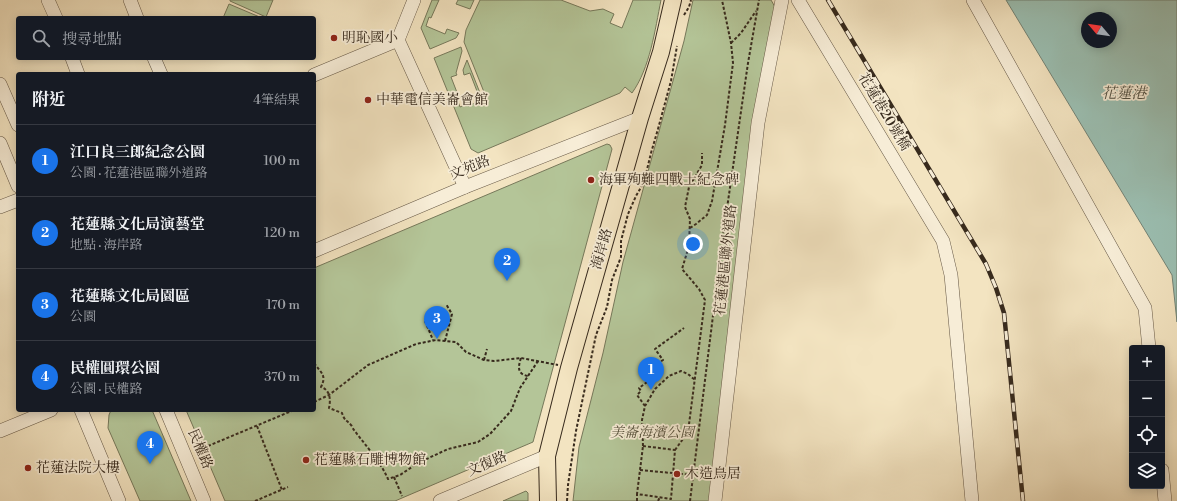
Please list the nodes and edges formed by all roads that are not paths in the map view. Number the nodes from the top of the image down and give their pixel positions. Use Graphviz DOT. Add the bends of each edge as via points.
graph roads {
  1 [pos="48,0"];
  2 [pos="130,0"];
  3 [pos="414,0"];
  4 [pos="673,0"];
  5 [pos="782,0"];
  6 [pos="798,0"];
  7 [pos="973,0"];
  8 [pos="55,16"];
  9 [pos="136,16"];
  10 [pos="398,40"];
  11 [pos="73,60"];
  12 [pos="155,60"];
  13 [pos="77,72"];
  14 [pos="159,72"];
  15 [pos="316,74"];
  16 [pos="0,84"];
  17 [pos="640,118"];
  18 [pos="16,121"];
  19 [pos="0,143"];
  20 [pos="16,181"];
  21 [pos="465,187"];
  22 [pos="16,201"];
  23 [pos="0,208"];
  24 [pos="316,249"];
  25 [pos="1149,345"];
  26 [pos="46,412"];
  27 [pos="82,412"];
  28 [pos="167,412"];
  29 [pos="0,431"];
  30 [pos="547,456"];
  31 [pos="1164,489"];
  32 [pos="119,501"];
  33 [pos="204,501"];
  34 [pos="440,501"];
  35 [pos="548,501"];
  36 [pos="715,501"];
  37 [pos="972,501"];
  38 [pos="1165,501"];
  1 -- 8 [label="street"];
  2 -- 9 [label="street"];
  3 -- 10 [label="street"];
  4 -- 17 [label="main road, 海岸路" via="661,52"];
  5 -- 36 [label="street, 花蓮港區聯外道路" via="758,123"];
  6 -- 37 [label="street, 花蓮港20號橋" via="943,241 951,275"];
  7 -- 25 [label="street" via="1145,308"];
  10 -- 15 [label="street"];
  10 -- 21 [label="street"];
  11 -- 13 [label="street"];
  12 -- 14 [label="street"];
  16 -- 18 [label="street"];
  17 -- 21 [label="street, 文苑路"];
  17 -- 30 [label="main road, 海岸路" via="569,368"];
  19 -- 20 [label="street"];
  21 -- 24 [label="street, 文苑路"];
  22 -- 23 [label="street"];
  26 -- 29 [label="street"];
  27 -- 32 [label="street"];
  28 -- 33 [label="street, 民權路"];
  30 -- 34 [label="street, 文復路"];
  30 -- 35 [label="main road, 海岸路"];
  31 -- 38 [label="street"];
}
